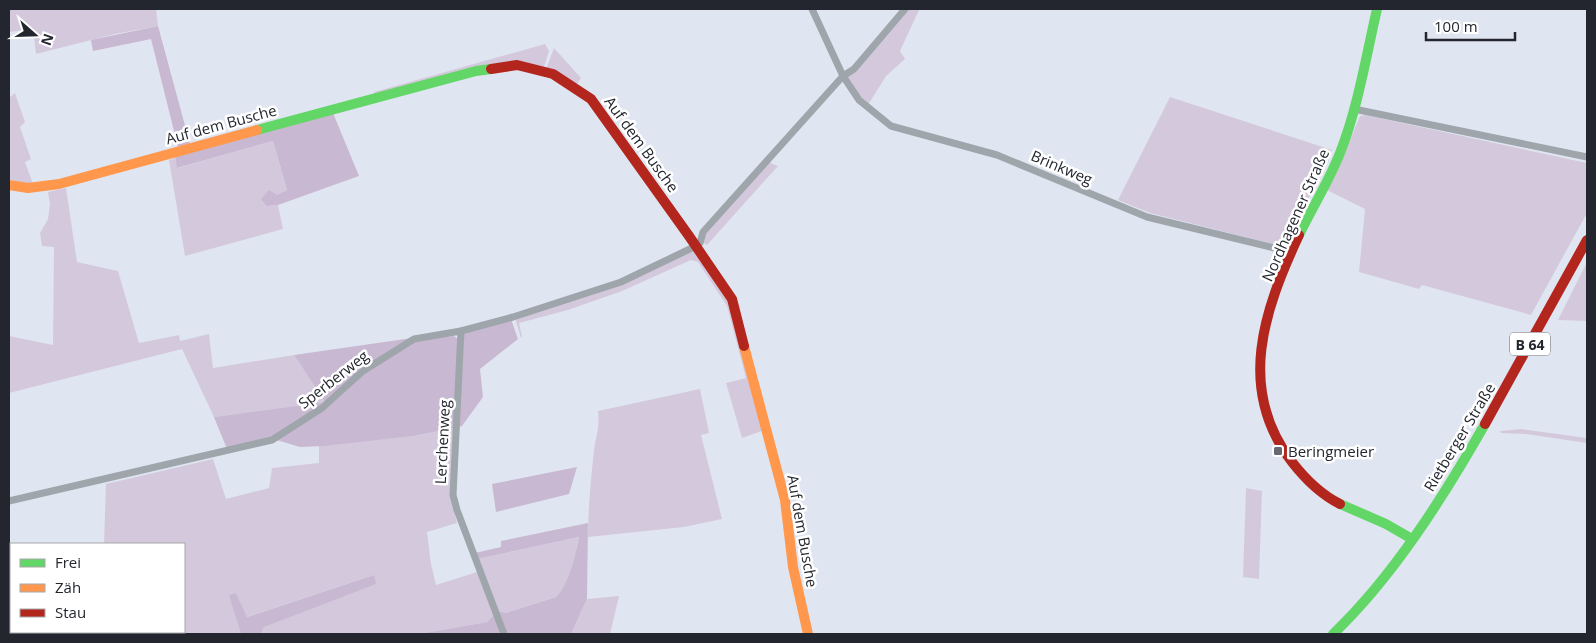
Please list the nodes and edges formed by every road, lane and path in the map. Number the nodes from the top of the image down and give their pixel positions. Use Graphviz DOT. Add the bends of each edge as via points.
graph roads {
  1 [pos="812,9"];
  2 [pos="905,9"];
  3 [pos="1377,9"];
  4 [pos="843,76"];
  5 [pos="1354,108"];
  6 [pos="1587,157"];
  7 [pos="9,185"];
  8 [pos="703,232"];
  9 [pos="689,236"];
  10 [pos="1587,240"];
  11 [pos="696,246"];
  12 [pos="1291,252"];
  13 [pos="461,332"];
  14 [pos="9,501"];
  15 [pos="1412,539"];
  16 [pos="504,634"];
  17 [pos="808,634"];
  18 [pos="1334,634"];
  1 -- 4 [label="street, Brinkweg"];
  2 -- 4 [label="street" via="854,69"];
  3 -- 5 [label="street, Nordhagener Straße"];
  4 -- 8 [label="street"];
  4 -- 12 [label="street, Brinkweg" via="859,100 891,126 997,155 1148,217"];
  5 -- 6 [label="street"];
  5 -- 12 [label="street, Nordhagener Straße" via="1338,155"];
  7 -- 9 [label="street, Auf dem Busche" via="33,189 59,184 476,71 517,66 554,74 592,99"];
  8 -- 9 [label="street"];
  8 -- 11 [label="street"];
  9 -- 11 [label="street, Auf dem Busche"];
  10 -- 15 [label="street, Rietberger Straße / B 64" via="1472,448"];
  11 -- 13 [label="street, Sperberweg" via="621,282"];
  11 -- 17 [label="street, Auf dem Busche" via="732,299 785,500 793,567"];
  12 -- 15 [label="street, Nordhagener Straße" via="1265,321 1259,359 1265,410 1274,436 1309,482 1328,497"];
  13 -- 14 [label="street, Sperberweg" via="414,339 363,371 322,408 272,440"];
  13 -- 16 [label="street, Lerchenweg" via="453,495"];
  15 -- 18 [label="street, Rietberger Straße / B 64" via="1376,587"];
}
